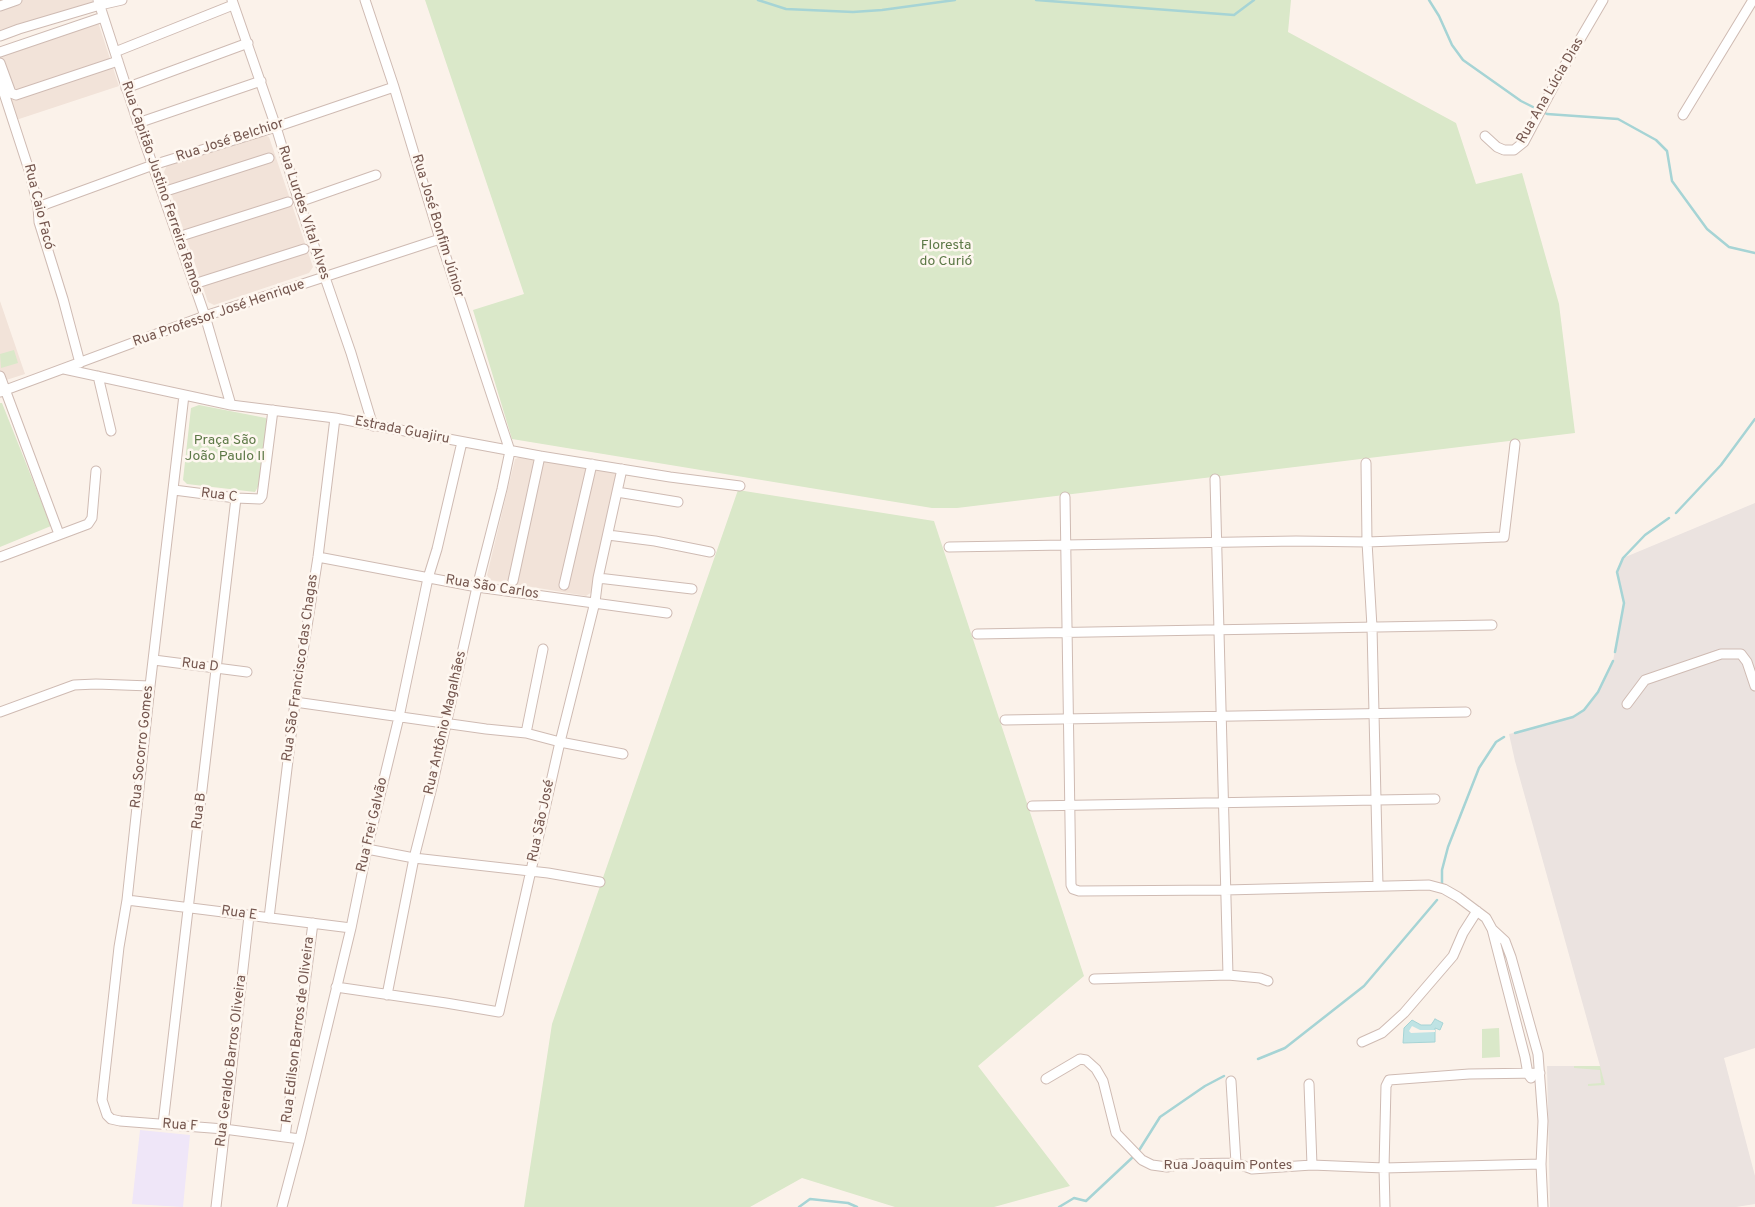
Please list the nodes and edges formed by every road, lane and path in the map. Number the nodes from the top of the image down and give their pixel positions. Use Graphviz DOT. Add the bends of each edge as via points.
graph roads {
  1 [pos="17,0"];
  2 [pos="122,0"];
  3 [pos="365,0"];
  4 [pos="1603,0"];
  5 [pos="1753,0"];
  6 [pos="99,2"];
  7 [pos="232,3"];
  8 [pos="0,6"];
  9 [pos="104,17"];
  10 [pos="0,36"];
  11 [pos="248,43"];
  12 [pos="0,52"];
  13 [pos="117,57"];
  14 [pos="0,63"];
  15 [pos="0,81"];
  16 [pos="260,81"];
  17 [pos="394,87"];
  18 [pos="126,88"];
  19 [pos="1683,115"];
  20 [pos="138,123"];
  21 [pos="276,127"];
  22 [pos="1485,136"];
  23 [pos="269,158"];
  24 [pos="153,165"];
  25 [pos="376,175"];
  26 [pos="163,192"];
  27 [pos="288,202"];
  28 [pos="299,202"];
  29 [pos="38,207"];
  30 [pos="178,237"];
  31 [pos="440,239"];
  32 [pos="304,249"];
  33 [pos="324,278"];
  34 [pos="194,284"];
  35 [pos="205,316"];
  36 [pos="80,363"];
  37 [pos="64,369"];
  38 [pos="0,376"];
  39 [pos="98,376"];
  40 [pos="2,391"];
  41 [pos="184,395"];
  42 [pos="232,405"];
  43 [pos="273,410"];
  44 [pos="335,418"];
  45 [pos="373,426"];
  46 [pos="110,431"];
  47 [pos="462,442"];
  48 [pos="1514,444"];
  49 [pos="510,451"];
  50 [pos="540,456"];
  51 [pos="592,464"];
  52 [pos="1366,464"];
  53 [pos="622,469"];
  54 [pos="96,471"];
  55 [pos="1215,479"];
  56 [pos="740,486"];
  57 [pos="174,490"];
  58 [pos="617,492"];
  59 [pos="1065,497"];
  60 [pos="236,498"];
  61 [pos="678,502"];
  62 [pos="59,534"];
  63 [pos="608,535"];
  64 [pos="1216,542"];
  65 [pos="1367,542"];
  66 [pos="1066,545"];
  67 [pos="949,547"];
  68 [pos="710,552"];
  69 [pos="318,557"];
  70 [pos="0,558"];
  71 [pos="428,578"];
  72 [pos="598,578"];
  73 [pos="513,581"];
  74 [pos="564,585"];
  75 [pos="477,587"];
  76 [pos="692,589"];
  77 [pos="595,602"];
  78 [pos="667,613"];
  79 [pos="1492,625"];
  80 [pos="1372,627"];
  81 [pos="1218,629"];
  82 [pos="1067,632"];
  83 [pos="977,634"];
  84 [pos="543,649"];
  85 [pos="154,660"];
  86 [pos="217,668"];
  87 [pos="247,672"];
  88 [pos="150,686"];
  89 [pos="1755,686"];
  90 [pos="295,702"];
  91 [pos="1627,704"];
  92 [pos="0,712"];
  93 [pos="1466,712"];
  94 [pos="1374,713"];
  95 [pos="1221,716"];
  96 [pos="399,717"];
  97 [pos="1069,719"];
  98 [pos="1005,720"];
  99 [pos="446,722"];
  100 [pos="526,733"];
  101 [pos="560,742"];
  102 [pos="623,754"];
  103 [pos="1435,799"];
  104 [pos="1376,800"];
  105 [pos="1223,802"];
  106 [pos="1070,805"];
  107 [pos="1032,806"];
  108 [pos="367,849"];
  109 [pos="414,858"];
  110 [pos="531,871"];
  111 [pos="600,882"];
  112 [pos="1378,886"];
  113 [pos="1225,890"];
  114 [pos="127,900"];
  115 [pos="188,906"];
  116 [pos="1478,912"];
  117 [pos="250,916"];
  118 [pos="269,918"];
  119 [pos="313,923"];
  120 [pos="351,928"];
  121 [pos="1492,929"];
  122 [pos="1228,976"];
  123 [pos="1094,980"];
  124 [pos="1268,981"];
  125 [pos="336,987"];
  126 [pos="387,995"];
  127 [pos="1362,1042"];
  128 [pos="1540,1073"];
  129 [pos="1528,1074"];
  130 [pos="1046,1079"];
  131 [pos="1231,1081"];
  132 [pos="1309,1084"];
  133 [pos="1541,1089"];
  134 [pos="102,1100"];
  135 [pos="163,1124"];
  136 [pos="224,1129"];
  137 [pos="285,1137"];
  138 [pos="300,1140"];
  139 [pos="1236,1163"];
  140 [pos="1541,1164"];
  141 [pos="1312,1166"];
  142 [pos="1384,1168"];
  143 [pos="216,1207"];
  144 [pos="282,1207"];
  145 [pos="1385,1207"];
  146 [pos="1543,1207"];
  1 -- 8 [label="street"];
  2 -- 6 [label="street"];
  3 -- 17 [label="street, Rua José Bonfim Júnior"];
  4 -- 22 [label="street, Rua Ana Lúcia Dias" via="1524,142 1514,150 1504,150"];
  5 -- 19 [label="street"];
  6 -- 9 [label="street, Rua Capitão Justino Ferreira Ramos"];
  6 -- 10 [label="street"];
  7 -- 11 [label="street, Rua Lurdes Vítal Alves"];
  7 -- 13 [label="street"];
  9 -- 12 [label="street"];
  9 -- 13 [label="street, Rua Capitão Justino Ferreira Ramos"];
  11 -- 16 [label="street, Rua Lurdes Vítal Alves"];
  11 -- 18 [label="street"];
  13 -- 14 [label="street" via="16,95 11,93"];
  13 -- 18 [label="street, Rua Capitão Justino Ferreira Ramos"];
  15 -- 29 [label="street, Rua Caio Facó"];
  16 -- 20 [label="street"];
  16 -- 21 [label="street, Rua Lurdes Vítal Alves"];
  17 -- 21 [label="street, Rua José Belchior"];
  17 -- 31 [label="street, Rua José Bonfim Júnior"];
  18 -- 20 [label="street, Rua Capitão Justino Ferreira Ramos"];
  20 -- 24 [label="street, Rua Capitão Justino Ferreira Ramos"];
  21 -- 24 [label="street, Rua José Belchior"];
  21 -- 28 [label="street, Rua Lurdes Vítal Alves"];
  23 -- 26 [label="street"];
  24 -- 26 [label="street, Rua Capitão Justino Ferreira Ramos"];
  24 -- 29 [label="street, Rua José Belchior"];
  25 -- 28 [label="street"];
  26 -- 30 [label="street, Rua Capitão Justino Ferreira Ramos"];
  27 -- 30 [label="street"];
  28 -- 33 [label="street, Rua Lurdes Vítal Alves"];
  29 -- 36 [label="street, Rua Caio Facó" via="41,229"];
  30 -- 34 [label="street, Rua Capitão Justino Ferreira Ramos"];
  31 -- 33 [label="street, Rua Professor José Henrique"];
  31 -- 49 [label="street, Rua José Bonfim Júnior"];
  32 -- 34 [label="street"];
  33 -- 35 [label="street, Rua Professor José Henrique"];
  33 -- 45 [label="street, Rua Lurdes Vítal Alves"];
  34 -- 35 [label="street, Rua Capitão Justino Ferreira Ramos"];
  35 -- 36 [label="street, Rua Professor José Henrique"];
  35 -- 42 [label="street, Rua Capitão Justino Ferreira Ramos"];
  36 -- 37 [label="street, Rua Professor José Henrique"];
  37 -- 39 [label="street, Estrada Guajiru"];
  37 -- 40 [label="street, Rua Professor José Henrique"];
  38 -- 40 [label="street"];
  39 -- 41 [label="street, Estrada Guajiru"];
  39 -- 46 [label="street"];
  40 -- 62 [label="street"];
  41 -- 42 [label="street, Estrada Guajiru"];
  41 -- 57 [label="street, Rua Socorro Gomes"];
  42 -- 43 [label="street, Estrada Guajiru"];
  43 -- 44 [label="street, Estrada Guajiru"];
  43 -- 60 [label="street, Rua C" via="262,496 258,500"];
  44 -- 45 [label="street, Estrada Guajiru"];
  44 -- 69 [label="street, Rua São Francisco das Chagas"];
  45 -- 47 [label="street, Estrada Guajiru"];
  47 -- 49 [label="street, Estrada Guajiru"];
  47 -- 71 [label="street, Rua Frei Galvão"];
  48 -- 65 [label="street" via="1504,537"];
  49 -- 50 [label="street, Estrada Guajiru"];
  49 -- 75 [label="street, Rua Antônio Magalhães"];
  50 -- 51 [label="street, Estrada Guajiru"];
  50 -- 73 [label="street"];
  51 -- 53 [label="street, Estrada Guajiru"];
  51 -- 74 [label="street"];
  52 -- 65 [label="street"];
  53 -- 56 [label="street, Estrada Guajiru"];
  53 -- 58 [label="street, Rua São José"];
  54 -- 62 [label="street" via="92,518 88,524"];
  55 -- 64 [label="street"];
  57 -- 60 [label="street, Rua C"];
  57 -- 85 [label="street, Rua Socorro Gomes"];
  58 -- 61 [label="street"];
  58 -- 63 [label="street, Rua São José"];
  59 -- 66 [label="street"];
  60 -- 86 [label="street, Rua B"];
  62 -- 70 [label="street"];
  63 -- 68 [label="street"];
  63 -- 72 [label="street, Rua São José"];
  64 -- 65 [label="street"];
  64 -- 66 [label="street"];
  64 -- 81 [label="street"];
  65 -- 80 [label="street"];
  66 -- 67 [label="street"];
  66 -- 82 [label="street"];
  69 -- 71 [label="street, Rua São Carlos"];
  69 -- 90 [label="street, Rua São Francisco das Chagas"];
  71 -- 75 [label="street, Rua São Carlos"];
  71 -- 96 [label="street, Rua Frei Galvão"];
  72 -- 76 [label="street"];
  72 -- 77 [label="street, Rua São José"];
  75 -- 77 [label="street, Rua São Carlos"];
  75 -- 99 [label="street, Rua Antônio Magalhães"];
  77 -- 78 [label="street, Rua São Carlos"];
  77 -- 101 [label="street, Rua São José"];
  79 -- 80 [label="street"];
  80 -- 81 [label="street"];
  80 -- 94 [label="street"];
  81 -- 82 [label="street"];
  81 -- 95 [label="street"];
  82 -- 83 [label="street"];
  82 -- 97 [label="street"];
  84 -- 100 [label="street"];
  85 -- 86 [label="street, Rua D"];
  85 -- 88 [label="street, Rua Socorro Gomes"];
  86 -- 87 [label="street, Rua D"];
  86 -- 115 [label="street, Rua B"];
  88 -- 92 [label="street" via="74,685"];
  88 -- 114 [label="street, Rua Socorro Gomes"];
  89 -- 91 [label="street" via="1741,654 1721,654 1645,680"];
  90 -- 96 [label="street"];
  90 -- 118 [label="street, Rua São Francisco das Chagas"];
  93 -- 94 [label="street"];
  94 -- 95 [label="street"];
  94 -- 104 [label="street"];
  95 -- 97 [label="street"];
  95 -- 105 [label="street"];
  96 -- 99 [label="street"];
  96 -- 108 [label="street, Rua Frei Galvão"];
  97 -- 98 [label="street"];
  97 -- 106 [label="street"];
  99 -- 100 [label="street"];
  99 -- 109 [label="street, Rua Antônio Magalhães"];
  100 -- 101 [label="street"];
  101 -- 102 [label="street"];
  101 -- 110 [label="street, Rua São José"];
  103 -- 104 [label="street"];
  104 -- 105 [label="street"];
  104 -- 112 [label="street"];
  105 -- 106 [label="street"];
  105 -- 113 [label="street"];
  106 -- 107 [label="street"];
  106 -- 113 [label="street" via="1072,885 1075,890"];
  108 -- 109 [label="street"];
  108 -- 120 [label="street, Rua Frei Galvão"];
  109 -- 110 [label="street"];
  109 -- 126 [label="street, Rua Antônio Magalhães"];
  110 -- 111 [label="street"];
  110 -- 126 [label="street, Rua São José" via="499,1012"];
  112 -- 113 [label="street"];
  112 -- 116 [label="street" via="1435,886"];
  113 -- 122 [label="street"];
  114 -- 115 [label="street, Rua E"];
  114 -- 134 [label="street, Rua Socorro Gomes"];
  115 -- 117 [label="street, Rua E"];
  115 -- 135 [label="street, Rua B"];
  116 -- 121 [label="street"];
  116 -- 127 [label="street" via="1463,933 1453,956 1404,1013 1382,1033"];
  117 -- 118 [label="street, Rua E"];
  117 -- 136 [label="street, Rua Geraldo Barros Oliveira"];
  118 -- 119 [label="street, Rua E"];
  119 -- 120 [label="street, Rua E"];
  119 -- 137 [label="street, Rua Edilson Barros de Oliveira"];
  120 -- 125 [label="street, Rua Frei Galvão"];
  121 -- 128 [label="street" via="1505,941 1511,957 1538,1054"];
  121 -- 129 [label="street"];
  122 -- 123 [label="street"];
  122 -- 124 [label="street"];
  125 -- 126 [label="street, Rua São José"];
  125 -- 138 [label="street, Rua Frei Galvão"];
  128 -- 129 [label="street"];
  128 -- 133 [label="street"];
  129 -- 133 [label="street"];
  129 -- 142 [label="street" via="1470,1074 1390,1080 1386,1086"];
  130 -- 139 [label="street, Rua Joaquim Pontes" via="1080,1059 1086,1060 1103,1081 1116,1133 1148,1164 1167,1167"];
  131 -- 139 [label="street"];
  132 -- 141 [label="street"];
  133 -- 140 [label="street"];
  134 -- 135 [label="street, Rua F" via="111,1120"];
  135 -- 136 [label="street, Rua F"];
  136 -- 137 [label="street, Rua F"];
  136 -- 143 [label="street, Rua Geraldo Barros Oliveira"];
  137 -- 138 [label="street, Rua F"];
  138 -- 144 [label="street, Rua Frei Galvão"];
  139 -- 141 [label="street, Rua Joaquim Pontes" via="1252,1169"];
  140 -- 142 [label="street, Rua Joaquim Pontes"];
  140 -- 146 [label="street"];
  141 -- 142 [label="street, Rua Joaquim Pontes"];
  142 -- 145 [label="street"];
}
